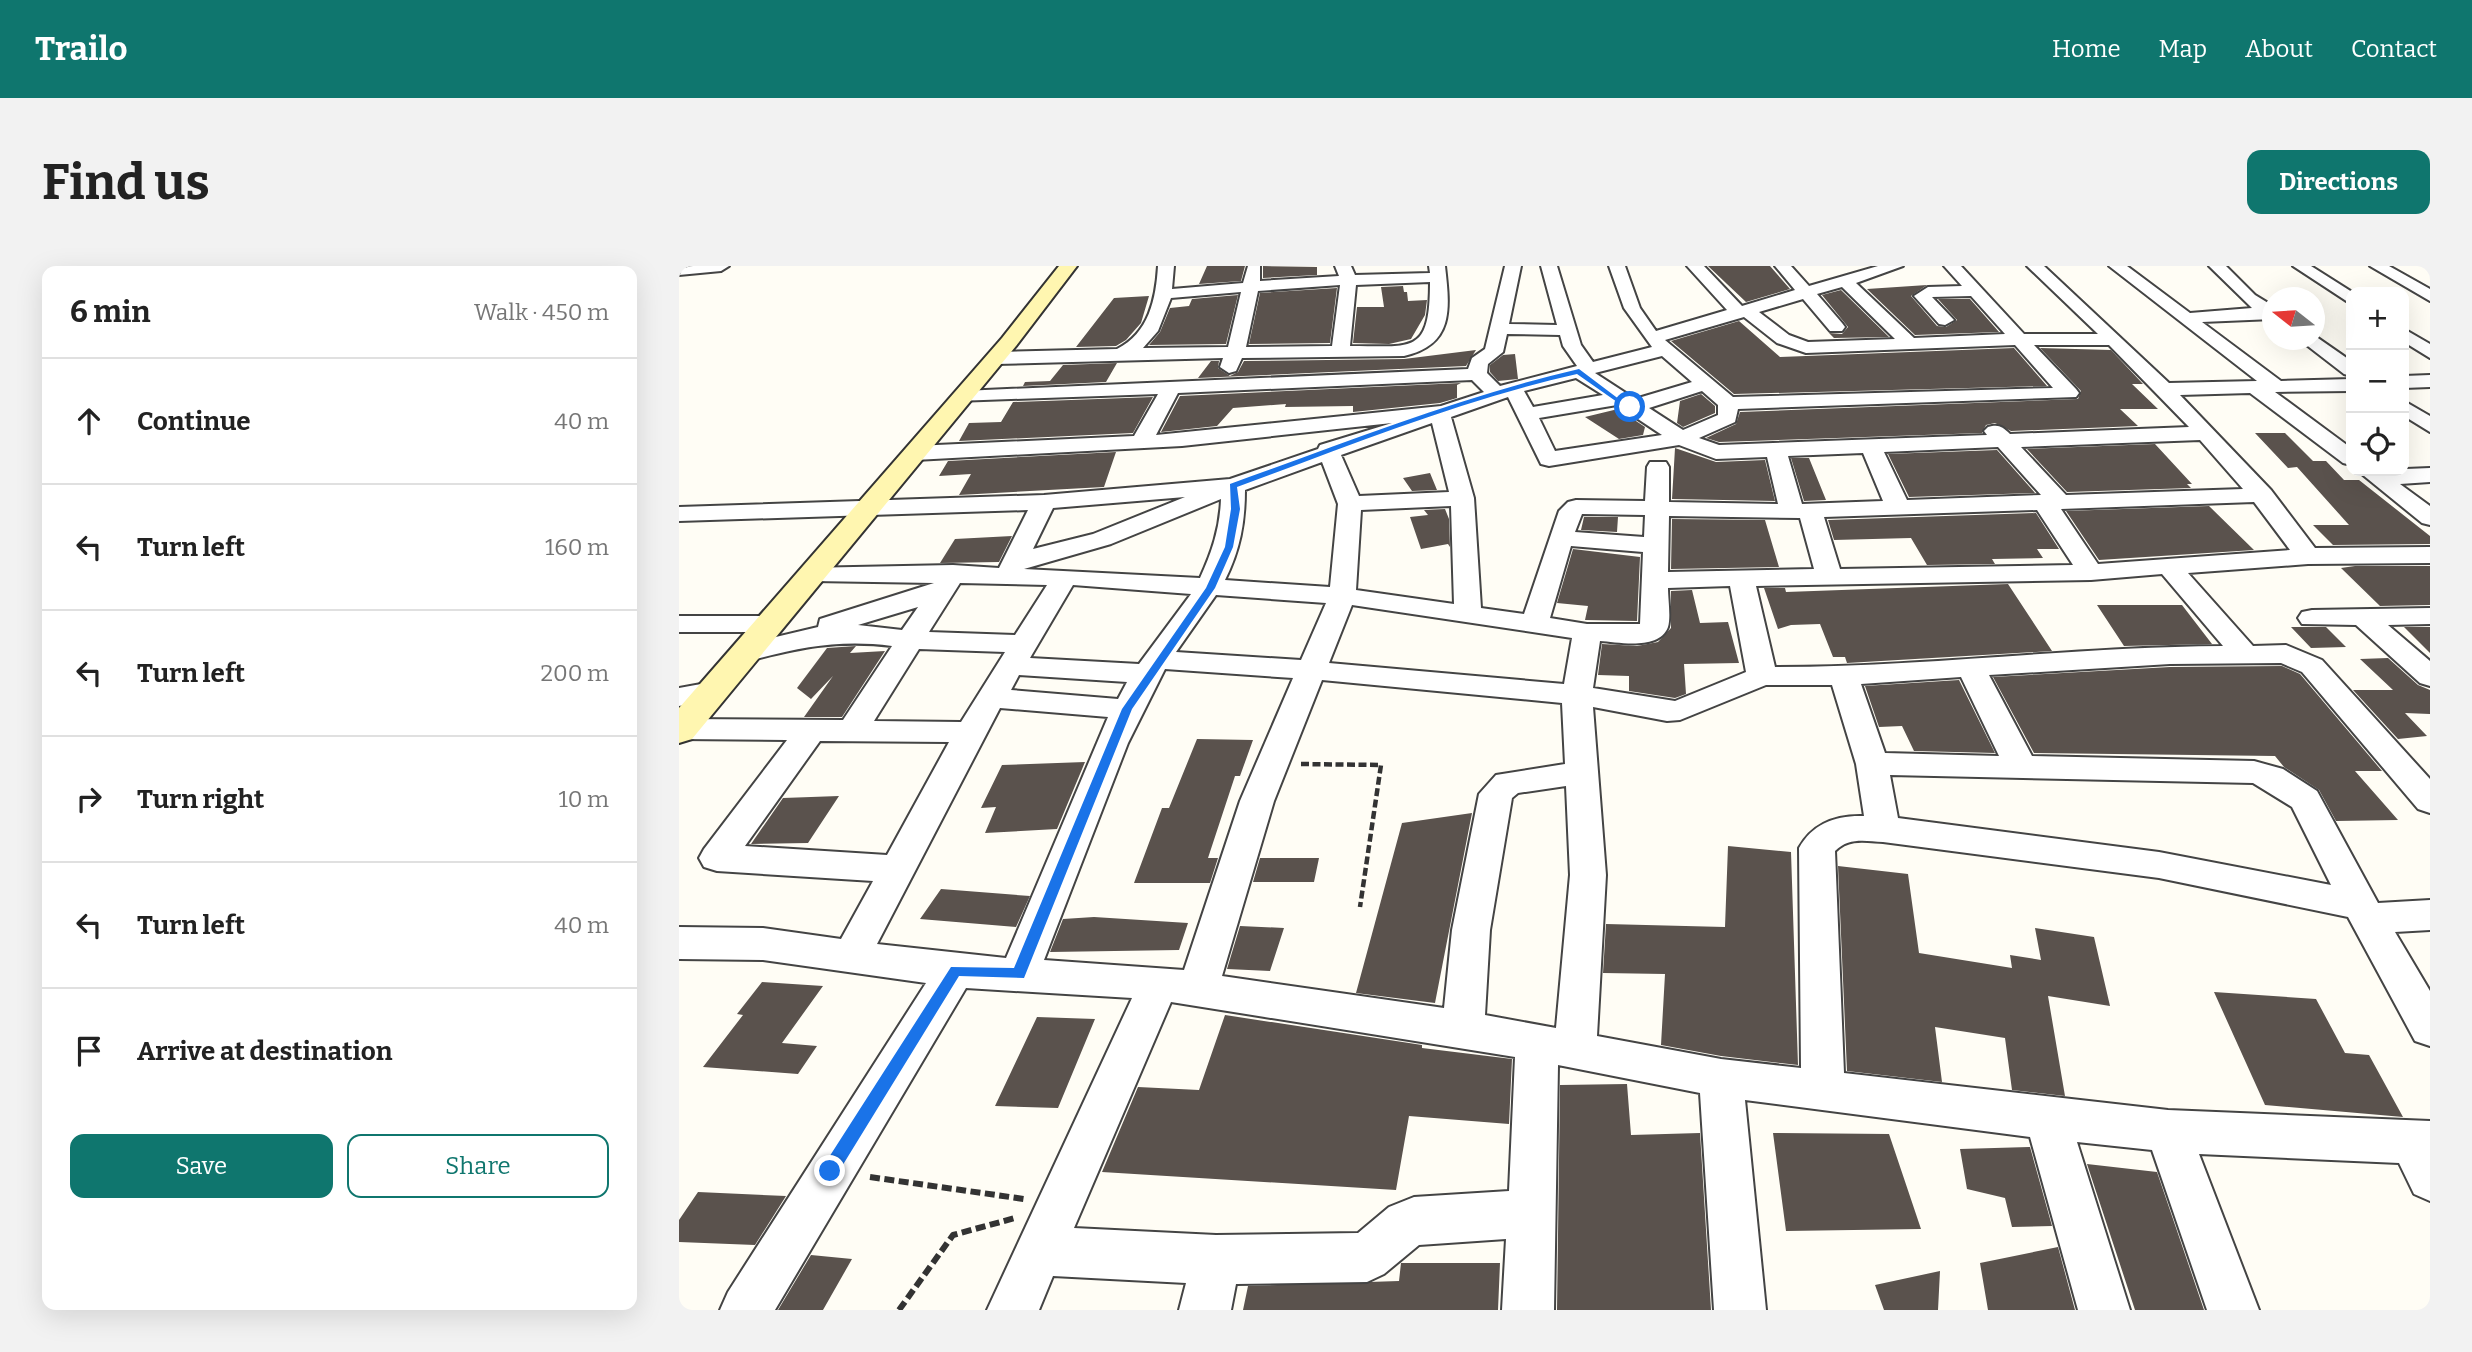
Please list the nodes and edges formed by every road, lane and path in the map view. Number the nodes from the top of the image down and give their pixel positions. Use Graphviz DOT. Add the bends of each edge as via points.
graph roads {
  1 [pos="720,266"];
  2 [pos="1067,266"];
  3 [pos="1166,266"];
  4 [pos="1255,266"];
  5 [pos="1513,266"];
  6 [pos="1549,266"];
  7 [pos="1617,266"];
  8 [pos="1696,266"];
  9 [pos="1783,266"];
  10 [pos="1895,266"];
  11 [pos="1952,266"];
  12 [pos="2035,266"];
  13 [pos="2117,266"];
  14 [pos="2217,266"];
  15 [pos="2301,266"];
  16 [pos="2378,266"];
  17 [pos="686,270"];
  18 [pos="1867,270"];
  19 [pos="1438,272"];
  20 [pos="1346,273"];
  21 [pos="1845,281"];
  22 [pos="1250,288"];
  23 [pos="1974,290"];
  24 [pos="1804,293"];
  25 [pos="1166,294"];
  26 [pos="2346,296"];
  27 [pos="2430,296"];
  28 [pos="2262,307"];
  29 [pos="1743,312"];
  30 [pos="2262,314"];
  31 [pos="2000,318"];
  32 [pos="2185,318"];
  33 [pos="1959,319"];
  34 [pos="1889,323"];
  35 [pos="1836,327"];
  36 [pos="1500,329"];
  37 [pos="1568,330"];
  38 [pos="2262,330"];
  39 [pos="2204,332"];
  40 [pos="2409,337"];
  41 [pos="2019,339"];
  42 [pos="2116,340"];
  43 [pos="1909,343"];
  44 [pos="1658,344"];
  45 [pos="1237,350"];
  46 [pos="2323,350"];
  47 [pos="1340,351"];
  48 [pos="1126,352"];
  49 [pos="2430,352"];
  50 [pos="996,358"];
  51 [pos="2346,366"];
  52 [pos="1584,370"];
  53 [pos="2022,372"];
  54 [pos="2050,372"];
  55 [pos="1477,374"];
  56 [pos="1816,381"];
  57 [pos="2430,381"];
  58 [pos="2409,382"];
  59 [pos="1274,383"];
  60 [pos="2346,384"];
  61 [pos="1172,386"];
  62 [pos="1214,386"];
  63 [pos="1708,386"];
  64 [pos="2253,386"];
  65 [pos="2276,386"];
  66 [pos="2164,389"];
  67 [pos="1504,391"];
  68 [pos="1069,392"];
  69 [pos="1958,396"];
  70 [pos="963,397"];
  71 [pos="1624,403"];
  72 [pos="1728,403"];
  73 [pos="1201,407"];
  74 [pos="2409,410"];
  75 [pos="1443,413"];
  76 [pos="1528,414"];
  77 [pos="2430,425"];
  78 [pos="1271,429"];
  79 [pos="2205,433"];
  80 [pos="1681,438"];
  81 [pos="1182,439"];
  82 [pos="1142,441"];
  83 [pos="2006,441"];
  84 [pos="1871,447"];
  85 [pos="1328,450"];
  86 [pos="1776,450"];
  87 [pos="915,453"];
  88 [pos="2346,454"];
  89 [pos="1658,467"];
  90 [pos="2409,475"];
  91 [pos="2430,475"];
  92 [pos="2377,476"];
  93 [pos="1233,486"];
  94 [pos="1169,493"];
  95 [pos="2263,495"];
  96 [pos="1462,498"];
  97 [pos="1044,502"];
  98 [pos="2052,502"];
  99 [pos="1350,504"];
  100 [pos="1898,508"];
  101 [pos="869,509"];
  102 [pos="1655,510"];
  103 [pos="1801,511"];
  104 [pos="679,514"];
  105 [pos="2430,518"];
  106 [pos="1562,538"];
  107 [pos="1654,545"];
  108 [pos="2430,555"];
  109 [pos="2308,556"];
  110 [pos="2170,568"];
  111 [pos="1011,569"];
  112 [pos="2091,572"];
  113 [pos="813,573"];
  114 [pos="1065,577"];
  115 [pos="1829,577"];
  116 [pos="1741,578"];
  117 [pos="1654,580"];
  118 [pos="947,582"];
  119 [pos="1210,588"];
  120 [pos="1342,596"];
  121 [pos="1468,612"];
  122 [pos="2430,616"];
  123 [pos="2312,618"];
  124 [pos="2364,618"];
  125 [pos="679,624"];
  126 [pos="1535,624"];
  127 [pos="1587,632"];
  128 [pos="775,633"];
  129 [pos="912,640"];
  130 [pos="744,653"];
  131 [pos="2245,654"];
  132 [pos="1016,655"];
  133 [pos="1154,667"];
  134 [pos="1970,667"];
  135 [pos="1312,670"];
  136 [pos="1762,676"];
  137 [pos="1843,676"];
  138 [pos="2430,677"];
  139 [pos="712,691"];
  140 [pos="1577,695"];
  141 [pos="679,697"];
  142 [pos="991,698"];
  143 [pos="1127,709"];
  144 [pos="680,730"];
  145 [pos="811,730"];
  146 [pos="853,730"];
  147 [pos="970,732"];
  148 [pos="1272,763"];
  149 [pos="1872,764"];
  150 [pos="2021,768"];
  151 [pos="1582,773"];
  152 [pos="2430,801"];
  153 [pos="1883,829"];
  154 [pos="897,869"];
  155 [pos="1360,907"];
  156 [pos="2364,912"];
  157 [pos="2430,915"];
  158 [pos="679,943"];
  159 [pos="851,957"];
  160 [pos="955,971"];
  161 [pos="1019,974"];
  162 [pos="1178,987"];
  163 [pos="2430,1028"];
  164 [pos="1463,1029"];
  165 [pos="1556,1047"];
  166 [pos="1721,1077"];
  167 [pos="1823,1092"];
  168 [pos="2047,1118"];
  169 [pos="2168,1130"];
  170 [pos="2424,1155"];
  171 [pos="830,1171"];
  172 [pos="1061,1205"];
  173 [pos="1530,1214"];
  174 [pos="1039,1251"];
  175 [pos="1216,1260"];
  176 [pos="746,1310"];
  177 [pos="899,1310"];
  178 [pos="1013,1310"];
  179 [pos="1205,1310"];
  180 [pos="1528,1310"];
  181 [pos="1740,1310"];
  182 [pos="2105,1310"];
  183 [pos="2233,1310"];
  1 -- 17 [label="street"];
  2 -- 50 [label="street"];
  3 -- 25 [label="street"];
  4 -- 22 [label="street"];
  5 -- 36 [label="street"];
  6 -- 37 [label="street"];
  7 -- 44 [label="street" via="1632,308"];
  8 -- 29 [label="street"];
  9 -- 24 [label="street"];
  10 -- 18 [label="street"];
  11 -- 23 [label="street"];
  12 -- 42 [label="street"];
  13 -- 32 [label="street"];
  14 -- 28 [label="street"];
  15 -- 26 [label="street"];
  16 -- 27 [label="street"];
  18 -- 21 [label="street"];
  19 -- 20 [label="street"];
  19 -- 47 [label="street" via="1430,340 1404,349"];
  20 -- 22 [label="street"];
  20 -- 47 [label="street"];
  21 -- 24 [label="street"];
  21 -- 34 [label="street"];
  22 -- 25 [label="street"];
  22 -- 45 [label="street"];
  23 -- 31 [label="street"];
  23 -- 33 [label="street" via="1922,296"];
  24 -- 29 [label="street"];
  24 -- 35 [label="street"];
  25 -- 48 [label="street" via="1152,329"];
  29 -- 43 [label="street" via="1797,347"];
  29 -- 44 [label="street"];
  30 -- 32 [label="street"];
  31 -- 33 [label="street"];
  31 -- 41 [label="street"];
  32 -- 39 [label="street"];
  33 -- 34 [label="street"];
  34 -- 43 [label="street"];
  36 -- 37 [label="street"];
  36 -- 55 [label="street" via="1494,352 1479,362"];
  37 -- 52 [label="street"];
  38 -- 39 [label="street"];
  39 -- 65 [label="street"];
  40 -- 49 [label="street"];
  41 -- 42 [label="street"];
  41 -- 43 [label="street"];
  41 -- 54 [label="street"];
  42 -- 66 [label="street"];
  44 -- 52 [label="street"];
  44 -- 63 [label="street"];
  45 -- 47 [label="street"];
  45 -- 48 [label="street"];
  45 -- 62 [label="street"];
  46 -- 51 [label="street"];
  48 -- 50 [label="street"];
  48 -- 68 [label="street" via="1087,370"];
  50 -- 70 [label="street"];
  52 -- 67 [label="street"];
  52 -- 71 [label="street"];
  53 -- 54 [label="street"];
  54 -- 69 [label="street" via="2070,393"];
  55 -- 59 [label="street"];
  55 -- 67 [label="street"];
  56 -- 63 [label="street"];
  57 -- 58 [label="street"];
  59 -- 62 [label="street"];
  59 -- 78 [label="street"];
  60 -- 65 [label="street"];
  61 -- 62 [label="street"];
  61 -- 68 [label="street"];
  61 -- 82 [label="street"];
  62 -- 73 [label="street"];
  63 -- 71 [label="street"];
  63 -- 72 [label="street"];
  64 -- 65 [label="street"];
  64 -- 66 [label="street"];
  64 -- 88 [label="street"];
  66 -- 79 [label="street"];
  67 -- 75 [label="street"];
  67 -- 76 [label="street"];
  68 -- 70 [label="street"];
  69 -- 72 [label="street"];
  69 -- 83 [label="street"];
  70 -- 87 [label="street"];
  71 -- 76 [label="street"];
  71 -- 80 [label="street"];
  72 -- 80 [label="street" via="1728,418"];
  74 -- 77 [label="street"];
  75 -- 78 [label="street"];
  75 -- 85 [label="street"];
  75 -- 96 [label="street"];
  76 -- 80 [label="street" via="1549,460"];
  78 -- 81 [label="street"];
  79 -- 83 [label="street"];
  79 -- 95 [label="street"];
  80 -- 86 [label="street" via="1716,452"];
  81 -- 82 [label="street"];
  81 -- 94 [label="street"];
  82 -- 87 [label="street"];
  83 -- 84 [label="street"];
  83 -- 98 [label="street"];
  84 -- 86 [label="street"];
  84 -- 100 [label="street"];
  85 -- 93 [label="street"];
  85 -- 99 [label="street"];
  86 -- 103 [label="street"];
  87 -- 101 [label="street"];
  89 -- 102 [label="street"];
  90 -- 91 [label="street"];
  92 -- 105 [label="street"];
  93 -- 94 [label="street"];
  93 -- 111 [label="street"];
  93 -- 119 [label="street" via="1235,509 1229,547"];
  94 -- 97 [label="street"];
  95 -- 98 [label="street"];
  95 -- 109 [label="street"];
  96 -- 99 [label="street"];
  96 -- 121 [label="street"];
  97 -- 101 [label="street"];
  97 -- 111 [label="street"];
  98 -- 100 [label="street"];
  98 -- 112 [label="street"];
  99 -- 120 [label="street"];
  100 -- 103 [label="street"];
  101 -- 104 [label="street"];
  101 -- 113 [label="street"];
  102 -- 103 [label="street"];
  102 -- 106 [label="street" via="1576,507 1567,516"];
  102 -- 107 [label="street"];
  103 -- 115 [label="street"];
  106 -- 107 [label="street"];
  106 -- 126 [label="street"];
  107 -- 117 [label="street"];
  108 -- 109 [label="street"];
  109 -- 110 [label="street"];
  110 -- 112 [label="street"];
  110 -- 131 [label="street"];
  111 -- 114 [label="street"];
  111 -- 118 [label="street"];
  112 -- 115 [label="street"];
  113 -- 118 [label="street"];
  113 -- 128 [label="street"];
  114 -- 119 [label="street"];
  114 -- 132 [label="street"];
  115 -- 116 [label="street"];
  116 -- 117 [label="street"];
  116 -- 136 [label="street"];
  117 -- 127 [label="street" via="1654,627 1649,633"];
  118 -- 128 [label="street"];
  118 -- 129 [label="street"];
  119 -- 120 [label="street"];
  119 -- 133 [label="street"];
  120 -- 121 [label="street"];
  120 -- 135 [label="street"];
  121 -- 126 [label="street"];
  122 -- 124 [label="street"];
  123 -- 124 [label="street"];
  124 -- 138 [label="street"];
  125 -- 128 [label="street"];
  126 -- 127 [label="street"];
  127 -- 140 [label="street"];
  128 -- 129 [label="street" via="854,633"];
  128 -- 130 [label="street"];
  129 -- 132 [label="street"];
  129 -- 146 [label="street"];
  130 -- 139 [label="street"];
  131 -- 134 [label="street"];
  131 -- 152 [label="street" via="2286,654 2312,666"];
  132 -- 133 [label="street"];
  132 -- 142 [label="street"];
  133 -- 135 [label="street"];
  133 -- 143 [label="street"];
  134 -- 137 [label="street"];
  134 -- 150 [label="street"];
  135 -- 140 [label="street"];
  135 -- 148 [label="street"];
  136 -- 137 [label="street"];
  136 -- 140 [label="street" via="1680,710 1646,709"];
  137 -- 149 [label="street"];
  139 -- 141 [label="street"];
  139 -- 144 [label="street"];
  140 -- 151 [label="street"];
  142 -- 143 [label="street"];
  142 -- 147 [label="street"];
  143 -- 161 [label="street"];
  144 -- 145 [label="street"];
  145 -- 146 [label="street"];
  145 -- 154 [label="street" via="717,858"];
  146 -- 147 [label="street"];
  147 -- 154 [label="street"];
  148 -- 155 [label="path" via="1381,765"];
  148 -- 162 [label="street"];
  149 -- 150 [label="street"];
  149 -- 153 [label="street"];
  150 -- 156 [label="street" via="2254,772 2271,777 2305,799"];
  151 -- 164 [label="street" via="1508,783 1496,794 1471,930"];
  151 -- 165 [label="street" via="1588,875"];
  153 -- 156 [label="street" via="2159,865"];
  153 -- 167 [label="street" via="1842,828 1826,835 1817,848"];
  154 -- 159 [label="street"];
  156 -- 157 [label="street"];
  156 -- 163 [label="street"];
  158 -- 159 [label="street" via="763,944"];
  159 -- 160 [label="street"];
  160 -- 161 [label="street"];
  160 -- 171 [label="street"];
  161 -- 162 [label="street"];
  162 -- 164 [label="street"];
  162 -- 172 [label="street"];
  164 -- 165 [label="street"];
  165 -- 166 [label="street"];
  165 -- 173 [label="street"];
  166 -- 167 [label="street"];
  166 -- 181 [label="street"];
  167 -- 168 [label="street"];
  168 -- 169 [label="street"];
  168 -- 182 [label="street"];
  169 -- 170 [label="street"];
  169 -- 183 [label="street"];
  171 -- 172 [label="path"];
  171 -- 176 [label="street"];
  172 -- 174 [label="street"];
  172 -- 177 [label="path" via="953,1235"];
  173 -- 175 [label="street" via="1406,1224 1367,1257"];
  173 -- 180 [label="street"];
  174 -- 175 [label="street"];
  174 -- 178 [label="street"];
  175 -- 179 [label="street"];
}
